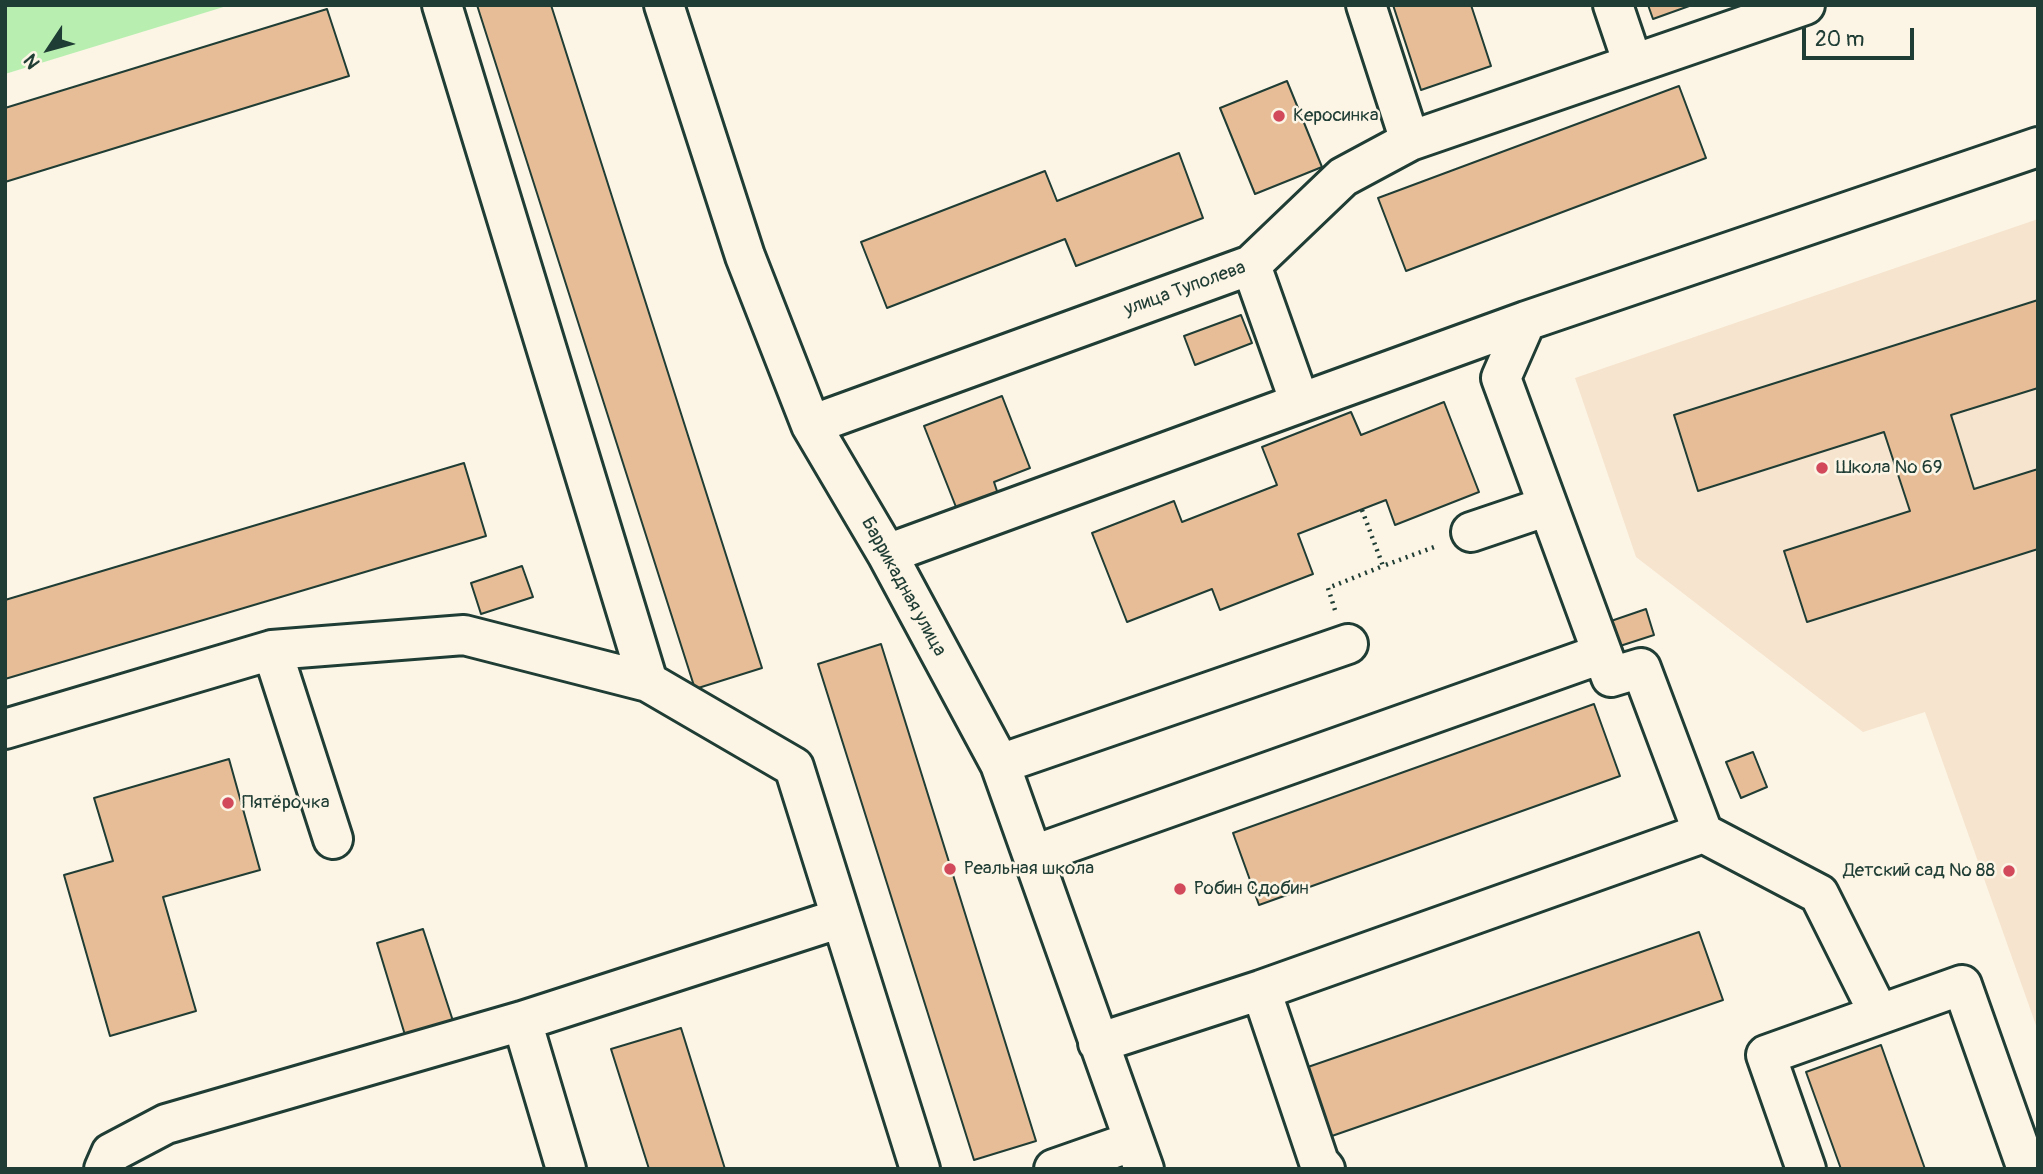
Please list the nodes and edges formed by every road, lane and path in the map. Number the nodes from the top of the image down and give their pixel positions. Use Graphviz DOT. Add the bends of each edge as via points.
graph roads {
  1 [pos="442,5"];
  2 [pos="663,5"];
  3 [pos="1366,5"];
  4 [pos="1613,5"];
  5 [pos="1805,5"];
  6 [pos="1633,64"];
  7 [pos="1410,141"];
  8 [pos="2038,147"];
  9 [pos="1251,265"];
  10 [pos="1526,321"];
  11 [pos="1300,403"];
  12 [pos="811,425"];
  13 [pos="1548,506"];
  14 [pos="1362,510"];
  15 [pos="1471,533"];
  16 [pos="887,554"];
  17 [pos="1383,566"];
  18 [pos="1348,644"];
  19 [pos="272,650"];
  20 [pos="1601,654"];
  21 [pos="648,682"];
  22 [pos="5,729"];
  23 [pos="1000,764"];
  24 [pos="1703,833"];
  25 [pos="333,839"];
  26 [pos="1034,855"];
  27 [pos="841,918"];
  28 [pos="1261,990"];
  29 [pos="1880,1014"];
  30 [pos="522,1021"];
  31 [pos="1098,1042"];
  32 [pos="1139,1155"];
  33 [pos="104,1169"];
  34 [pos="566,1169"];
  35 [pos="920,1169"];
  36 [pos="1054,1169"];
  37 [pos="1325,1169"];
  38 [pos="1806,1169"];
  39 [pos="2027,1169"];
  1 -- 21 [label="street"];
  2 -- 12 [label="street, Баррикадная улица" via="745,256"];
  3 -- 7 [label="street"];
  4 -- 6 [label="street"];
  5 -- 6 [label="street, улица Туполева"];
  6 -- 7 [label="street, улица Туполева"];
  7 -- 9 [label="street, улица Туполева" via="1343,177"];
  8 -- 10 [label="street"];
  9 -- 11 [label="street"];
  9 -- 12 [label="street, улица Туполева"];
  10 -- 11 [label="street"];
  10 -- 13 [label="street" via="1501,378"];
  11 -- 16 [label="street"];
  12 -- 16 [label="street, Баррикадная улица"];
  13 -- 15 [label="street"];
  13 -- 20 [label="street"];
  14 -- 17 [label="path"];
  15 -- 17 [label="path"];
  16 -- 23 [label="street, Баррикадная улица"];
  17 -- 18 [label="path" via="1328,588"];
  18 -- 23 [label="street"];
  19 -- 21 [label="street" via="464,635"];
  19 -- 22 [label="street"];
  19 -- 25 [label="street"];
  20 -- 24 [label="street" via="1611,677 1641,668"];
  20 -- 26 [label="street"];
  21 -- 27 [label="street" via="794,767"];
  23 -- 26 [label="street, Баррикадная улица"];
  24 -- 28 [label="street"];
  24 -- 29 [label="street" via="1819,894"];
  26 -- 31 [label="street, Баррикадная улица"];
  27 -- 30 [label="street"];
  27 -- 35 [label="street"];
  28 -- 31 [label="street"];
  28 -- 37 [label="street" via="1319,1163"];
  29 -- 38 [label="street" via="1766,1055"];
  29 -- 39 [label="street" via="1962,985"];
  30 -- 33 [label="street" via="166,1124 111,1153"];
  30 -- 34 [label="street"];
  31 -- 32 [label="street, Баррикадная улица"];
  32 -- 36 [label="street"];
}
